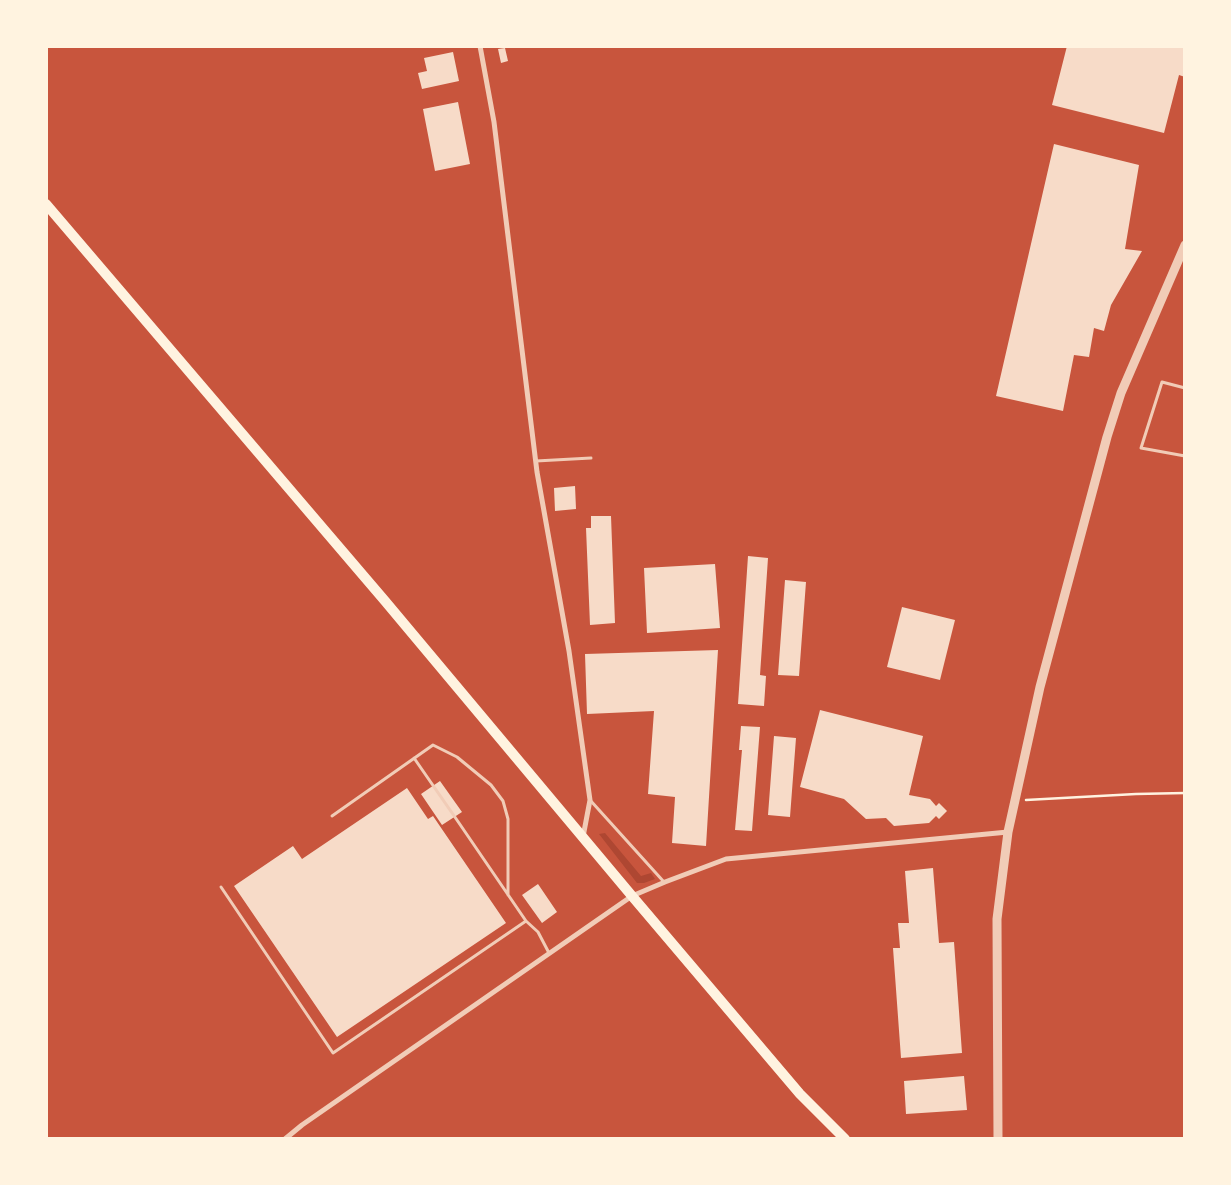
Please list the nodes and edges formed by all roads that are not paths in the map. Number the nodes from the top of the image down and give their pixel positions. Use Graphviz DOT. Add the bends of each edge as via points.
graph roads {
  1 [pos="480,46"];
  2 [pos="46,204"];
  3 [pos="1185,245"];
  4 [pos="1185,388"];
  5 [pos="1185,456"];
  6 [pos="591,458"];
  7 [pos="536,461"];
  8 [pos="414,758"];
  9 [pos="590,800"];
  10 [pos="332,816"];
  11 [pos="1008,832"];
  12 [pos="583,837"];
  13 [pos="664,882"];
  14 [pos="221,887"];
  15 [pos="508,895"];
  16 [pos="632,896"];
  17 [pos="526,922"];
  18 [pos="549,954"];
  19 [pos="285,1139"];
  20 [pos="845,1139"];
  21 [pos="998,1139"];
  1 -- 7 [label="street" via="494,122"];
  2 -- 12 [label="main road"];
  3 -- 11 [label="street" via="1121,394 1107,437 1040,687"];
  4 -- 5 [label="lane" via="1162,382 1141,448"];
  6 -- 7 [label="lane"];
  7 -- 9 [label="street" via="569,651"];
  8 -- 10 [label="lane"];
  8 -- 15 [label="lane"];
  8 -- 15 [label="lane" via="433,745 456,756 491,785 503,800 508,819"];
  9 -- 12 [label="street"];
  9 -- 13 [label="lane"];
  11 -- 13 [label="street" via="726,860"];
  11 -- 21 [label="street" via="997,919"];
  12 -- 16 [label="main road"];
  13 -- 16 [label="street"];
  14 -- 17 [label="lane" via="333,1053"];
  15 -- 17 [label="lane"];
  16 -- 18 [label="street"];
  16 -- 20 [label="main road" via="800,1094"];
  17 -- 18 [label="lane" via="538,932"];
  18 -- 19 [label="street"];
}
